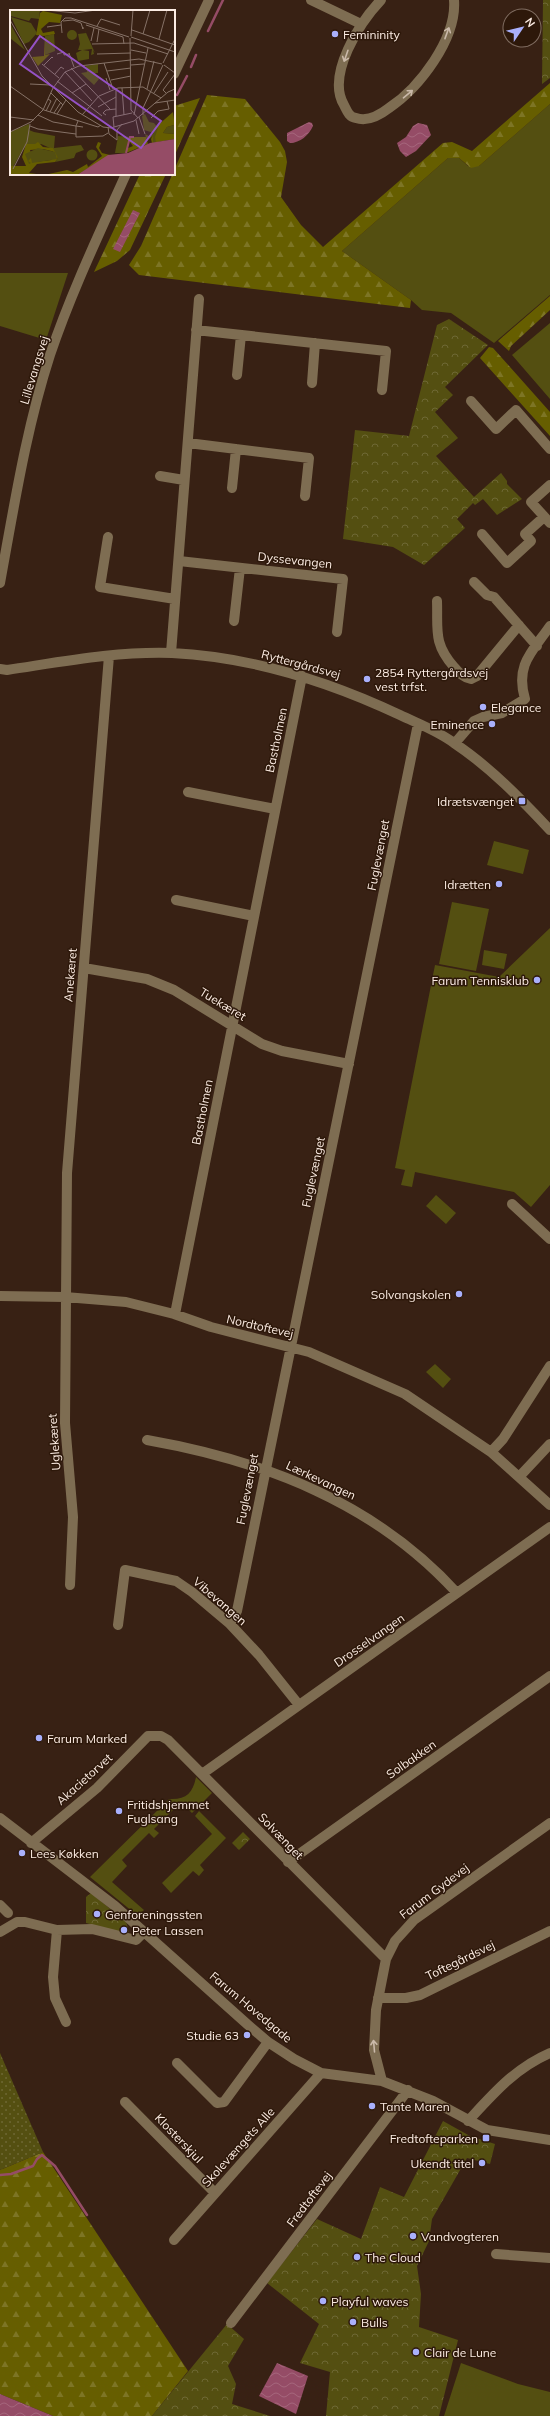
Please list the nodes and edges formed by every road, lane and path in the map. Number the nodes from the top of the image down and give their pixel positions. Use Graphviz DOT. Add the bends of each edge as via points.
graph roads {
  1 [pos="209,0"];
  2 [pos="311,0"];
  3 [pos="381,0"];
  4 [pos="454,0"];
  5 [pos="361,24"];
  6 [pos="175,72"];
  7 [pos="126,175"];
  8 [pos="199,299"];
  9 [pos="196,330"];
  10 [pos="241,335"];
  11 [pos="315,343"];
  12 [pos="237,375"];
  13 [pos="312,383"];
  14 [pos="382,390"];
  15 [pos="471,401"];
  16 [pos="188,443"];
  17 [pos="236,449"];
  18 [pos="550,449"];
  19 [pos="160,476"];
  20 [pos="184,480"];
  21 [pos="550,485"];
  22 [pos="232,488"];
  23 [pos="305,496"];
  24 [pos="547,520"];
  25 [pos="482,534"];
  26 [pos="108,537"];
  27 [pos="179,561"];
  28 [pos="240,568"];
  29 [pos="474,582"];
  30 [pos="0,583"];
  31 [pos="175,598"];
  32 [pos="437,601"];
  33 [pos="234,621"];
  34 [pos="519,625"];
  35 [pos="550,626"];
  36 [pos="337,632"];
  37 [pos="537,646"];
  38 [pos="172,653"];
  39 [pos="109,656"];
  40 [pos="0,669"];
  41 [pos="302,676"];
  42 [pos="418,724"];
  43 [pos="455,743"];
  44 [pos="188,792"];
  45 [pos="275,809"];
  46 [pos="550,830"];
  47 [pos="176,900"];
  48 [pos="254,916"];
  49 [pos="84,968"];
  50 [pos="233,1026"];
  51 [pos="349,1064"];
  52 [pos="512,1204"];
  53 [pos="550,1239"];
  54 [pos="0,1296"];
  55 [pos="65,1297"];
  56 [pos="175,1314"];
  57 [pos="290,1346"];
  58 [pos="550,1366"];
  59 [pos="147,1440"];
  60 [pos="550,1444"];
  61 [pos="491,1452"];
  62 [pos="265,1468"];
  63 [pos="519,1477"];
  64 [pos="550,1505"];
  65 [pos="550,1527"];
  66 [pos="70,1585"];
  67 [pos="457,1593"];
  68 [pos="230,1624"];
  69 [pos="118,1625"];
  70 [pos="550,1676"];
  71 [pos="299,1705"];
  72 [pos="155,1735"];
  73 [pos="202,1774"];
  74 [pos="0,1818"];
  75 [pos="550,1823"];
  76 [pos="31,1843"];
  77 [pos="288,1862"];
  78 [pos="0,1905"];
  79 [pos="8,1913"];
  80 [pos="57,1930"];
  81 [pos="550,1931"];
  82 [pos="0,1932"];
  83 [pos="143,1933"];
  84 [pos="386,1959"];
  85 [pos="378,1998"];
  86 [pos="66,2022"];
  87 [pos="268,2042"];
  88 [pos="550,2054"];
  89 [pos="178,2063"];
  90 [pos="321,2072"];
  91 [pos="382,2081"];
  92 [pos="408,2090"];
  93 [pos="126,2102"];
  94 [pos="468,2121"];
  95 [pos="550,2140"];
  96 [pos="215,2193"];
  97 [pos="174,2240"];
  98 [pos="496,2254"];
  99 [pos="550,2258"];
  100 [pos="231,2322"];
  1 -- 6 [label="street"];
  2 -- 5 [label="street"];
  3 -- 5 [label="street"];
  5 -- 4 [label="street, one-way" via="339,76 338,92 349,115 362,119 377,117 421,80 442,47 449,30"];
  7 -- 30 [label="street, Lillevangsvej" via="81,274 50,356 26,447"];
  8 -- 9 [label="street"];
  9 -- 10 [label="street"];
  9 -- 16 [label="street"];
  10 -- 11 [label="street"];
  10 -- 12 [label="street"];
  11 -- 13 [label="street"];
  11 -- 14 [label="street" via="386,351"];
  15 -- 18 [label="street" via="496,429 516,410"];
  16 -- 17 [label="street"];
  16 -- 20 [label="street"];
  17 -- 22 [label="street"];
  17 -- 23 [label="street" via="309,458"];
  19 -- 20 [label="street"];
  20 -- 27 [label="street"];
  21 -- 24 [label="street" via="531,502"];
  24 -- 25 [label="street" via="525,534 531,542 507,563"];
  26 -- 31 [label="street" via="100,587"];
  27 -- 28 [label="street, Dyssevangen"];
  27 -- 31 [label="street"];
  28 -- 33 [label="street, Dyssevangen"];
  28 -- 36 [label="street, Dyssevangen" via="342,579"];
  29 -- 34 [label="street" via="487,595 494,597"];
  31 -- 38 [label="street"];
  32 -- 34 [label="street" via="440,650 463,677 471,679 478,676"];
  34 -- 37 [label="street"];
  35 -- 37 [label="street"];
  37 -- 43 [label="street" via="525,662 521,673 525,698 502,713 474,721"];
  38 -- 39 [label="street, Ryttergårdsvej"];
  38 -- 41 [label="street, Ryttergårdsvej" via="232,660"];
  39 -- 40 [label="street, Ryttergårdsvej"];
  39 -- 49 [label="street, Anekæret"];
  41 -- 42 [label="street, Ryttergårdsvej" via="359,696"];
  41 -- 45 [label="street, Bastholmen"];
  42 -- 43 [label="street, Ryttergårdsvej"];
  42 -- 51 [label="street, Fuglevænget"];
  43 -- 46 [label="street, Ryttergårdsvej" via="522,801"];
  44 -- 45 [label="street"];
  45 -- 48 [label="street, Bastholmen"];
  47 -- 48 [label="street"];
  48 -- 50 [label="street, Bastholmen"];
  49 -- 50 [label="street, Tuekæret" via="147,979 174,990"];
  49 -- 55 [label="street, Anekæret" via="67,1173"];
  50 -- 51 [label="street, Tuekæret" via="262,1044 282,1051"];
  50 -- 56 [label="street, Bastholmen"];
  51 -- 57 [label="street, Fuglevænget"];
  52 -- 53 [label="street"];
  54 -- 55 [label="street, Nordtoftevej"];
  55 -- 56 [label="street, Nordtoftevej" via="126,1302"];
  55 -- 66 [label="street, Uglekæret" via="65,1423 73,1517"];
  56 -- 57 [label="street, Nordtoftevej" via="210,1328"];
  57 -- 61 [label="street, Nordtoftevej" via="405,1394"];
  57 -- 62 [label="street, Fuglevænget"];
  58 -- 61 [label="street" via="503,1439"];
  59 -- 62 [label="street, Lærkevangen"];
  60 -- 63 [label="street"];
  61 -- 63 [label="street, Nordtoftevej"];
  62 -- 67 [label="street, Lærkevangen" via="316,1489 398,1538 438,1572"];
  62 -- 68 [label="street, Fuglevænget" via="237,1611"];
  63 -- 64 [label="street, Nordtoftevej"];
  65 -- 67 [label="street, Drosselvangen"];
  67 -- 71 [label="street, Drosselvangen"];
  68 -- 69 [label="street, Vibevangen" via="176,1581 125,1570"];
  68 -- 71 [label="street, Vibevangen"];
  70 -- 77 [label="street, Solbakken"];
  71 -- 73 [label="street, Drosselvangen"];
  72 -- 73 [label="street, Solvænget" via="168,1740"];
  72 -- 76 [label="street, Akacietorvet" via="148,1736 98,1787"];
  73 -- 77 [label="street, Solvænget"];
  74 -- 76 [label="street, Farum Hovedgade"];
  75 -- 84 [label="street, Farum Gydevej" via="414,1920 395,1941"];
  76 -- 83 [label="street, Farum Hovedgade" via="115,1906"];
  77 -- 84 [label="street, Solvænget"];
  78 -- 79 [label="street"];
  80 -- 82 [label="street" via="17,1922"];
  80 -- 83 [label="street" via="92,1929 136,1940"];
  80 -- 86 [label="street" via="53,1978 55,1998"];
  81 -- 85 [label="street, Toftegårdsvej" via="420,1995"];
  83 -- 87 [label="street, Farum Hovedgade"];
  84 -- 85 [label="street, Farum Gydevej"];
  91 -- 85 [label="street, Farum Gydevej, one-way" via="374,2050"];
  87 -- 89 [label="street" via="224,2102 217,2103"];
  87 -- 90 [label="street, Farum Hovedgade"];
  88 -- 94 [label="street" via="518,2070"];
  90 -- 91 [label="street, Farum Hovedgade"];
  90 -- 96 [label="street, Skolevængets Alle"];
  91 -- 92 [label="street, Farum Hovedgade"];
  92 -- 94 [label="street, Farum Hovedgade"];
  92 -- 100 [label="street, Fredtoftevej"];
  93 -- 96 [label="street, Klosterskjul"];
  94 -- 95 [label="street, Farum Hovedgade" via="487,2130"];
  96 -- 97 [label="street, Skolevængets Alle"];
  98 -- 99 [label="street"];
}
